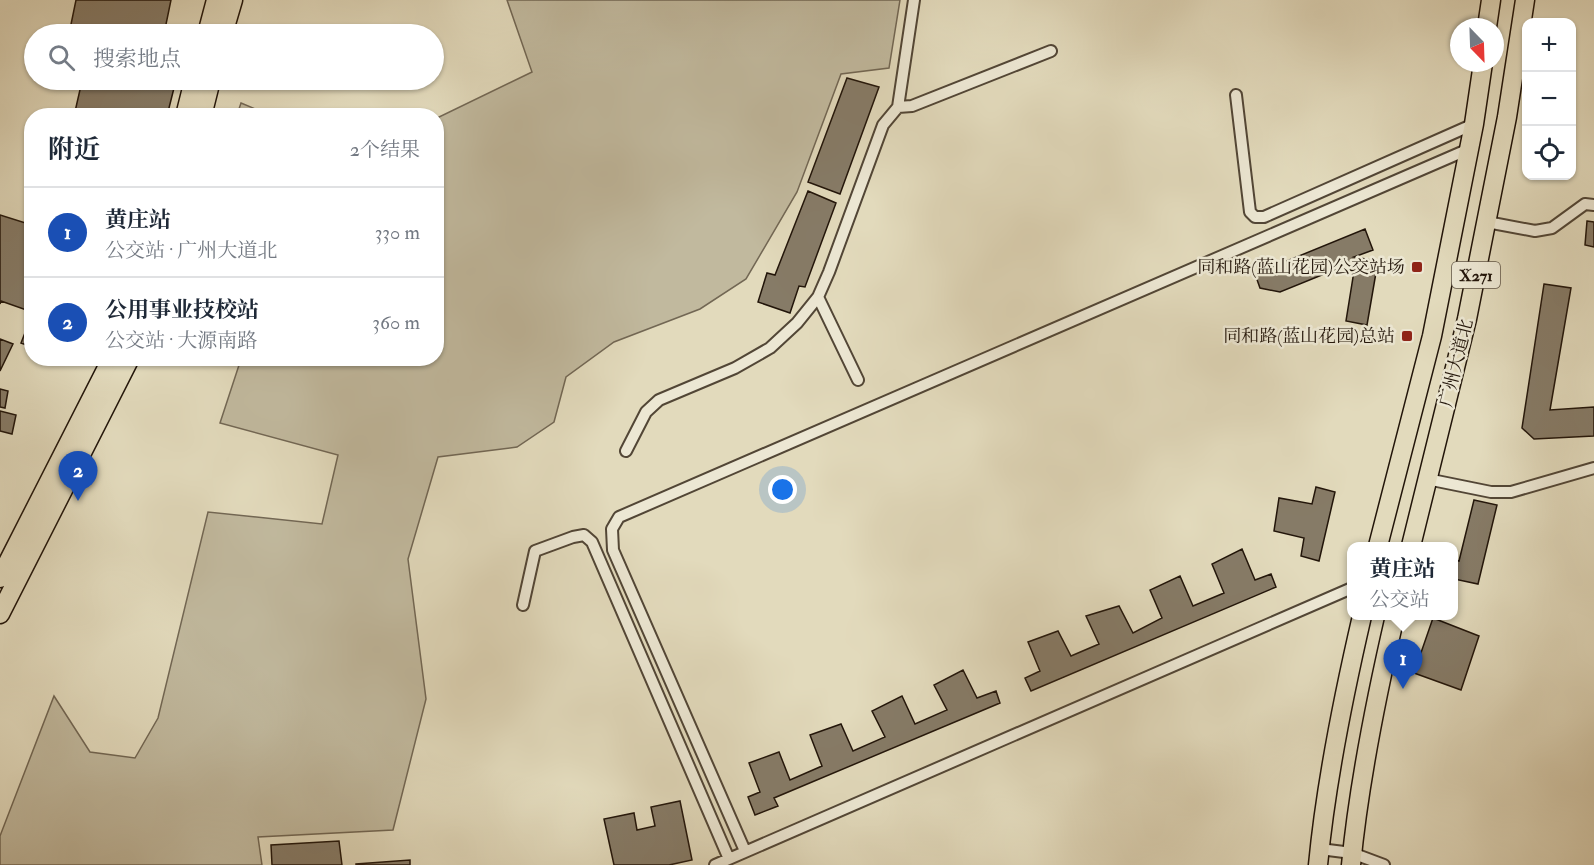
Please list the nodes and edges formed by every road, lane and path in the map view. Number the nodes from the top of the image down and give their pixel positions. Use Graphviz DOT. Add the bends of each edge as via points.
graph roads {
  1 [pos="216,0"];
  2 [pos="233,0"];
  3 [pos="914,0"];
  4 [pos="1491,0"];
  5 [pos="1525,0"];
  6 [pos="1489,18"];
  7 [pos="210,24"];
  8 [pos="227,24"];
  9 [pos="1051,51"];
  10 [pos="1482,72"];
  11 [pos="191,90"];
  12 [pos="209,90"];
  13 [pos="1236,95"];
  14 [pos="898,107"];
  15 [pos="186,108"];
  16 [pos="204,108"];
  17 [pos="1474,124"];
  18 [pos="1469,149"];
  19 [pos="1594,205"];
  20 [pos="1486,222"];
  21 [pos="818,297"];
  22 [pos="108,366"];
  23 [pos="126,366"];
  24 [pos="858,380"];
  25 [pos="626,451"];
  26 [pos="1594,468"];
  27 [pos="1427,479"];
  28 [pos="1379,542"];
  29 [pos="1412,542"];
  30 [pos="0,579"];
  31 [pos="1347,590"];
  32 [pos="523,605"];
  33 [pos="0,614"];
  34 [pos="1361,620"];
  35 [pos="1394,620"];
  36 [pos="745,851"];
  37 [pos="1319,857"];
  38 [pos="729,859"];
  39 [pos="1352,859"];
  40 [pos="715,865"];
  41 [pos="1384,865"];
  1 -- 7 [label="main road"];
  2 -- 8 [label="main road"];
  3 -- 14 [label="street"];
  4 -- 6 [label="main road"];
  5 -- 20 [label="main road, 广州大道北 / X271"];
  9 -- 14 [label="street" via="912,106"];
  10 -- 17 [label="main road, 广州大道北 / X271"];
  11 -- 15 [label="main road"];
  12 -- 16 [label="main road"];
  13 -- 17 [label="street" via="1250,212 1256,217"];
  14 -- 21 [label="street" via="883,125"];
  17 -- 18 [label="main road, 广州大道北 / X271"];
  18 -- 28 [label="main road, 广州大道北 / X271" via="1432,336"];
  18 -- 36 [label="street" via="619,517 612,529 612,550"];
  19 -- 20 [label="street" via="1585,204 1552,228 1534,231"];
  20 -- 27 [label="main road, 广州大道北 / X271" via="1467,319"];
  21 -- 24 [label="street"];
  21 -- 25 [label="street" via="770,348 735,368 659,400 646,412"];
  22 -- 30 [label="main road"];
  23 -- 33 [label="main road"];
  26 -- 27 [label="street" via="1511,492 1491,492"];
  27 -- 29 [label="main road, 广州大道北 / X271"];
  31 -- 36 [label="street"];
  32 -- 38 [label="street" via="535,551 584,535 592,542"];
  34 -- 37 [label="main road" via="1335,740"];
  35 -- 39 [label="main road" via="1372,724"];
  36 -- 38 [label="street"];
  37 -- 39 [label="street"];
  38 -- 40 [label="street"];
  39 -- 41 [label="street"];
}
